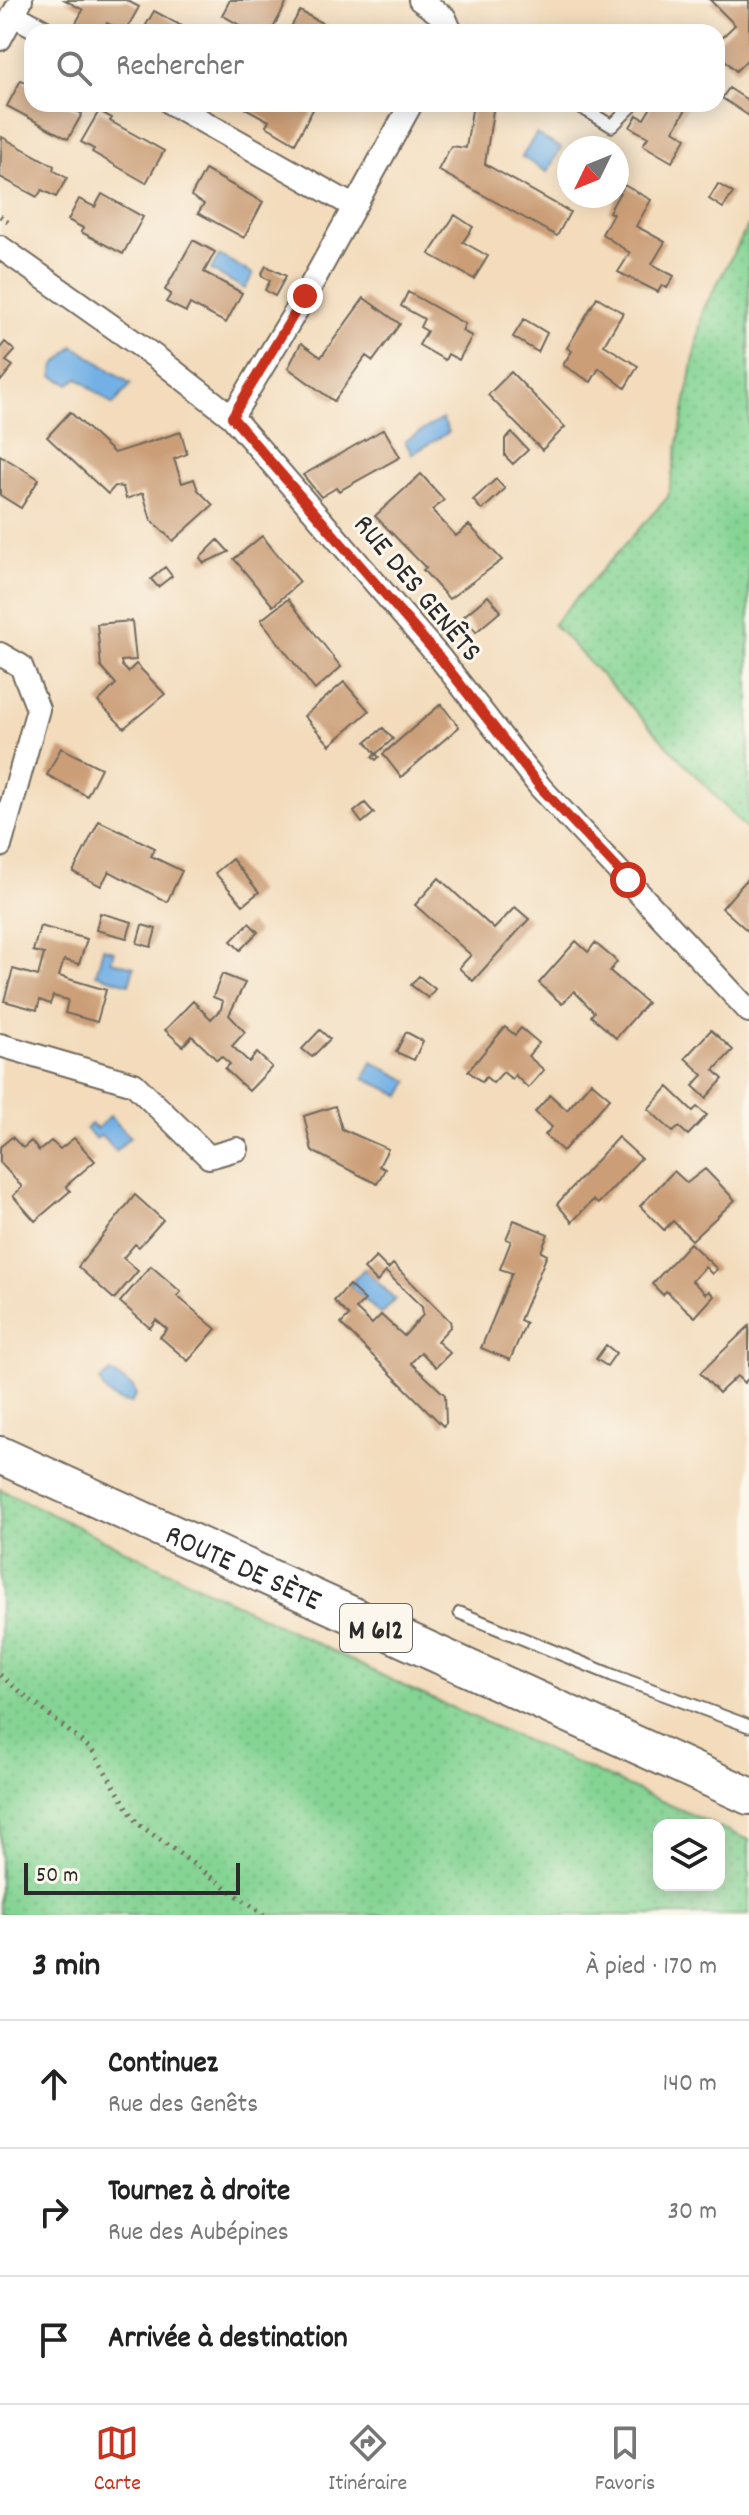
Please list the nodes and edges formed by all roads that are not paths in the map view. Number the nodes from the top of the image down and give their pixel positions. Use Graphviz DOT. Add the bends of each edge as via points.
graph roads {
  1 [pos="420,0"];
  2 [pos="18,7"];
  3 [pos="36,24"];
  4 [pos="448,24"];
  5 [pos="0,39"];
  6 [pos="186,112"];
  7 [pos="406,112"];
  8 [pos="589,112"];
  9 [pos="626,112"];
  10 [pos="353,206"];
  11 [pos="0,247"];
  12 [pos="232,417"];
  13 [pos="0,654"];
  14 [pos="0,846"];
  15 [pos="749,1011"];
  16 [pos="0,1045"];
  17 [pos="237,1149"];
  18 [pos="0,1455"];
  19 [pos="460,1613"];
  20 [pos="749,1726"];
  21 [pos="749,1796"];
  1 -- 4 [label="street"];
  2 -- 3 [label="street"];
  2 -- 5 [label="street"];
  6 -- 10 [label="street"];
  7 -- 10 [label="street"];
  8 -- 9 [label="lane" via="612,126"];
  10 -- 12 [label="street"];
  11 -- 12 [label="street, RUE DES GENÊTS"];
  12 -- 15 [label="street, RUE DES GENÊTS" via="420,634 541,788"];
  13 -- 14 [label="street" via="21,666 38,709"];
  16 -- 17 [label="street" via="134,1084 209,1157"];
  18 -- 21 [label="main road, ROUTE DE SÈTE / M 612"];
  19 -- 20 [label="lane"];
}
